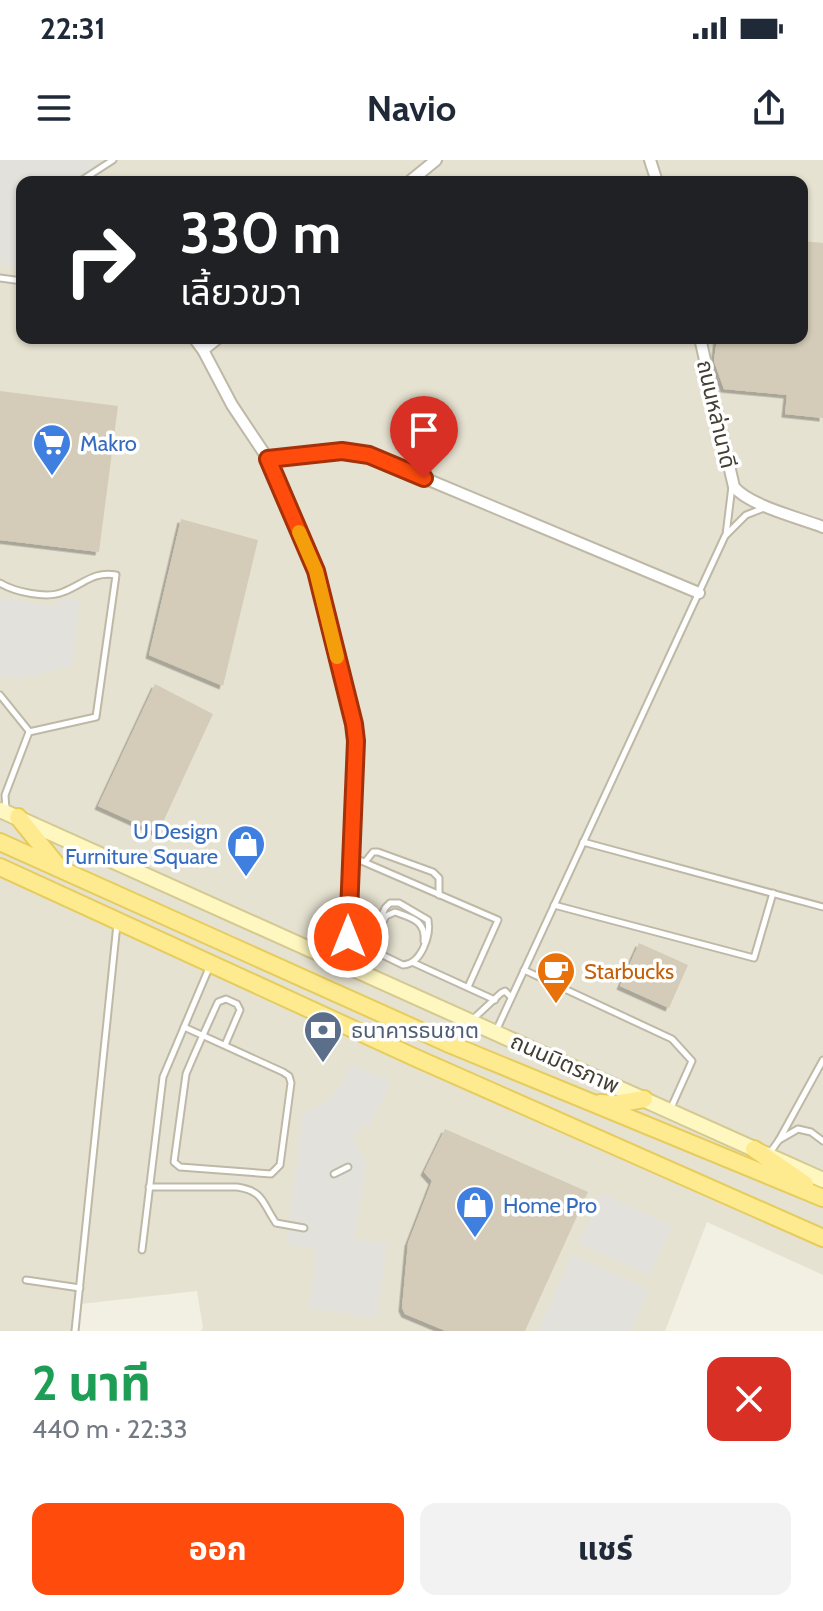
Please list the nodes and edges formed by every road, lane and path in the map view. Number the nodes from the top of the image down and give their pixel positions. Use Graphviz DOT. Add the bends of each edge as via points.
graph roads {
  1 [pos="436,160"];
  2 [pos="110,161"];
  3 [pos="88,176"];
  4 [pos="416,176"];
  5 [pos="198,344"];
  6 [pos="210,344"];
  7 [pos="701,344"];
  8 [pos="203,350"];
  9 [pos="268,459"];
  10 [pos="732,481"];
  11 [pos="769,507"];
  12 [pos="823,527"];
  13 [pos="725,536"];
  14 [pos="0,583"];
  15 [pos="699,593"];
  16 [pos="0,695"];
  17 [pos="29,732"];
  18 [pos="8,813"];
  19 [pos="0,842"];
  20 [pos="583,842"];
  21 [pos="350,856"];
  22 [pos="365,862"];
  23 [pos="0,867"];
  24 [pos="59,869"];
  25 [pos="773,893"];
  26 [pos="439,895"];
  27 [pos="554,905"];
  28 [pos="823,907"];
  29 [pos="117,923"];
  30 [pos="424,945"];
  31 [pos="368,948"];
  32 [pos="211,963"];
  33 [pos="414,963"];
  34 [pos="353,968"];
  35 [pos="524,970"];
  36 [pos="468,987"];
  37 [pos="511,997"];
  38 [pos="495,1000"];
  39 [pos="472,1021"];
  40 [pos="184,1027"];
  41 [pos="495,1032"];
  42 [pos="203,1036"];
  43 [pos="225,1045"];
  44 [pos="823,1060"];
  45 [pos="644,1099"];
  46 [pos="583,1101"];
  47 [pos="670,1110"];
  48 [pos="779,1140"];
  49 [pos="823,1141"];
  50 [pos="761,1152"];
  51 [pos="348,1167"];
  52 [pos="334,1174"];
  53 [pos="823,1180"];
  54 [pos="149,1187"];
  55 [pos="823,1197"];
  56 [pos="304,1228"];
  57 [pos="823,1240"];
  58 [pos="142,1250"];
  59 [pos="26,1280"];
  60 [pos="80,1288"];
  61 [pos="75,1331"];
  1 -- 4 [label="street"];
  2 -- 3 [label="lane"];
  5 -- 8 [label="street"];
  6 -- 8 [label="street"];
  7 -- 10 [label="street, ถนนหล่านาดี"];
  8 -- 9 [label="street"];
  9 -- 15 [label="street" via="342,451 369,455"];
  9 -- 21 [label="street" via="316,571 354,724"];
  10 -- 11 [label="street, ถนนหล่านาดี" via="738,492"];
  10 -- 13 [label="lane"];
  11 -- 12 [label="street, ถนนหล่านาดี"];
  11 -- 13 [label="lane" via="746,515"];
  13 -- 15 [label="lane"];
  14 -- 17 [label="lane" via="59,594 100,572 116,575 96,717"];
  15 -- 20 [label="lane"];
  16 -- 17 [label="lane"];
  17 -- 18 [label="lane" via="5,795"];
  18 -- 24 [label="main road"];
  18 -- 34 [label="main road, ถนนมิตรภาพ"];
  19 -- 24 [label="main road, ถนนมิตรภาพ"];
  20 -- 25 [label="lane"];
  20 -- 27 [label="lane"];
  21 -- 22 [label="lane"];
  21 -- 34 [label="street" via="347,909"];
  22 -- 26 [label="lane"];
  22 -- 26 [label="lane" via="378,852 433,872 439,878"];
  23 -- 29 [label="main road"];
  24 -- 46 [label="main road, ถนนมิตรภาพ"];
  25 -- 27 [label="lane" via="754,958"];
  25 -- 28 [label="lane"];
  26 -- 36 [label="lane" via="498,920"];
  27 -- 35 [label="lane"];
  29 -- 32 [label="main road"];
  29 -- 60 [label="lane"];
  30 -- 31 [label="lane" via="420,923 392,912"];
  30 -- 31 [label="lane" via="428,920 394,902 385,908"];
  30 -- 33 [label="lane"];
  31 -- 33 [label="lane" via="403,965"];
  31 -- 34 [label="lane"];
  32 -- 40 [label="lane"];
  32 -- 57 [label="main road"];
  33 -- 36 [label="lane"];
  34 -- 39 [label="main road, ถนนมิตรภาพ"];
  35 -- 37 [label="lane"];
  35 -- 47 [label="lane" via="672,1039 692,1061"];
  36 -- 38 [label="lane"];
  37 -- 38 [label="lane" via="505,991"];
  37 -- 41 [label="lane"];
  38 -- 39 [label="lane"];
  39 -- 41 [label="main road, ถนนมิตรภาพ"];
  40 -- 42 [label="lane"];
  40 -- 54 [label="lane" via="163,1077"];
  41 -- 45 [label="main road, ถนนมิตรภาพ"];
  42 -- 43 [label="lane"];
  42 -- 43 [label="lane" via="218,1002 226,999 240,1010"];
  42 -- 43 [label="lane" via="184,1080 174,1162 180,1167 271,1174 280,1165 291,1079"];
  44 -- 48 [label="lane"];
  45 -- 46 [label="main road" via="615,1104"];
  45 -- 47 [label="main road, ถนนมิตรภาพ"];
  46 -- 55 [label="main road, ถนนมิตรภาพ"];
  47 -- 50 [label="main road, ถนนมิตรภาพ"];
  48 -- 49 [label="lane" via="798,1129"];
  48 -- 50 [label="lane"];
  50 -- 53 [label="main road, ถนนมิตรภาพ"];
  50 -- 55 [label="main road"];
  51 -- 52 [label="lane"];
  54 -- 56 [label="lane" via="251,1189 276,1223"];
  54 -- 58 [label="lane"];
  59 -- 60 [label="lane"];
  60 -- 61 [label="lane"];
}
